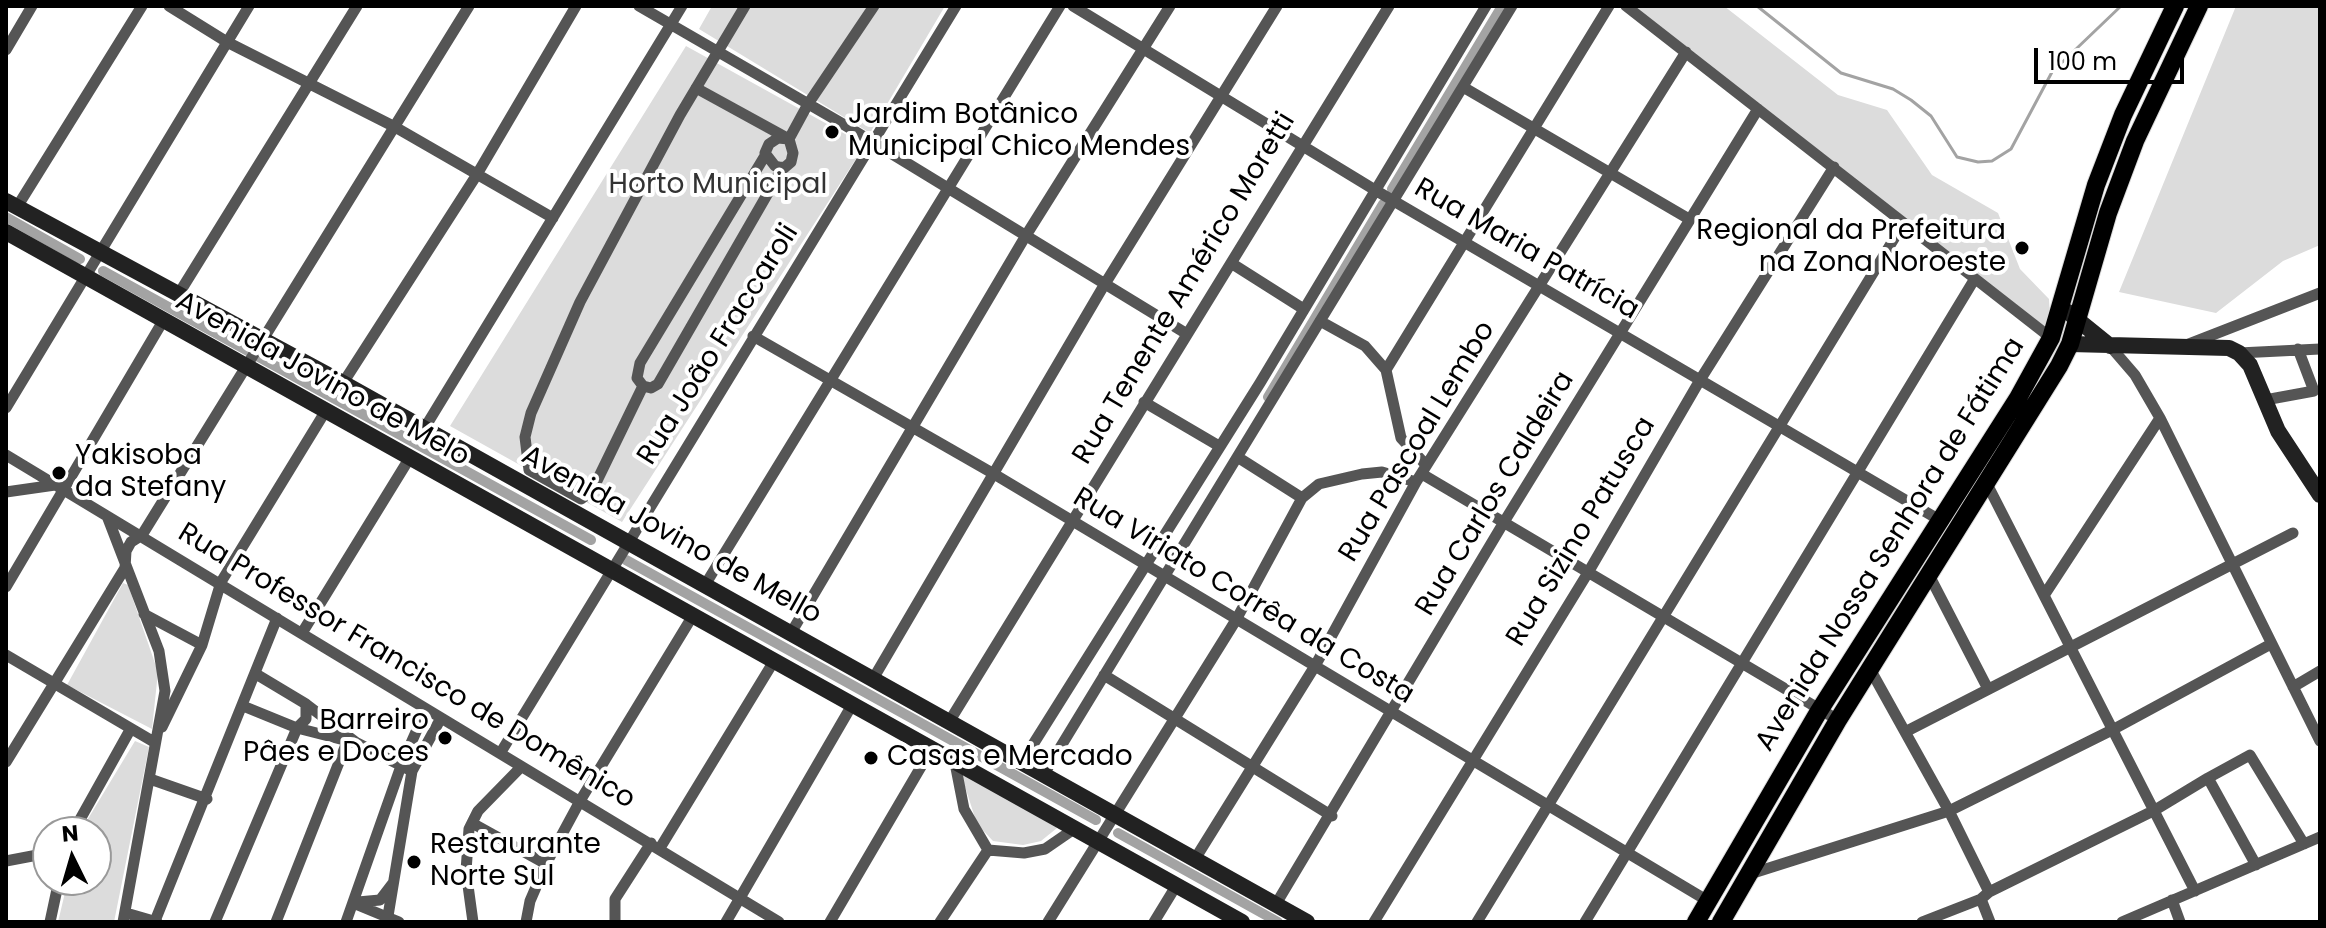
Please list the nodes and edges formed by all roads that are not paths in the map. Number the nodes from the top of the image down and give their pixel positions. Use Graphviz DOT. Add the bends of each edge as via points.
graph roads {
  1 [pos="32,6"];
  2 [pos="142,6"];
  3 [pos="169,6"];
  4 [pos="249,6"];
  5 [pos="357,6"];
  6 [pos="469,6"];
  7 [pos="576,6"];
  8 [pos="639,6"];
  9 [pos="682,6"];
  10 [pos="745,6"];
  11 [pos="874,6"];
  12 [pos="956,6"];
  13 [pos="1060,6"];
  14 [pos="1073,6"];
  15 [pos="1170,6"];
  16 [pos="1277,6"];
  17 [pos="1389,6"];
  18 [pos="1486,6"];
  19 [pos="1512,6"];
  20 [pos="1609,6"];
  21 [pos="1626,6"];
  22 [pos="2175,6"];
  23 [pos="2199,6"];
  24 [pos="671,24"];
  25 [pos="227,42"];
  26 [pos="1144,49"];
  27 [pos="6,50"];
  28 [pos="718,51"];
  29 [pos="1686,52"];
  30 [pos="309,84"];
  31 [pos="1463,87"];
  32 [pos="696,88"];
  33 [pos="1222,96"];
  34 [pos="808,104"];
  35 [pos="1758,109"];
  36 [pos="395,127"];
  37 [pos="1534,128"];
  38 [pos="789,139"];
  39 [pos="872,145"];
  40 [pos="1301,146"];
  41 [pos="766,154"];
  42 [pos="783,167"];
  43 [pos="1834,167"];
  44 [pos="1609,174"];
  45 [pos="476,176"];
  46 [pos="946,189"];
  47 [pos="1384,195"];
  48 [pos="11,204"];
  49 [pos="553,218"];
  50 [pos="1689,219"];
  51 [pos="1903,224"];
  52 [pos="6,232"];
  53 [pos="1025,237"];
  54 [pos="1465,241"];
  55 [pos="100,254"];
  56 [pos="1231,263"];
  57 [pos="85,278"];
  58 [pos="1974,280"];
  59 [pos="1103,287"];
  60 [pos="1541,288"];
  61 [pos="2320,293"];
  62 [pos="178,295"];
  63 [pos="2062,305"];
  64 [pos="1302,308"];
  65 [pos="2076,318"];
  66 [pos="163,321"];
  67 [pos="1320,321"];
  68 [pos="1187,334"];
  69 [pos="1621,334"];
  70 [pos="753,336"];
  71 [pos="2051,338"];
  72 [pos="262,344"];
  73 [pos="2070,344"];
  74 [pos="2110,346"];
  75 [pos="2185,346"];
  76 [pos="2298,349"];
  77 [pos="2320,349"];
  78 [pos="2239,353"];
  79 [pos="248,366"];
  80 [pos="1386,370"];
  81 [pos="829,379"];
  82 [pos="1700,380"];
  83 [pos="343,383"];
  84 [pos="643,386"];
  85 [pos="2265,400"];
  86 [pos="1144,402"];
  87 [pos="6,408"];
  88 [pos="325,412"];
  89 [pos="2160,418"];
  90 [pos="1778,424"];
  91 [pos="911,427"];
  92 [pos="424,429"];
  93 [pos="1219,446"];
  94 [pos="6,455"];
  95 [pos="1239,458"];
  96 [pos="409,459"];
  97 [pos="1857,473"];
  98 [pos="994,474"];
  99 [pos="1422,474"];
  100 [pos="1986,482"];
  101 [pos="61,488"];
  102 [pos="6,492"];
  103 [pos="2320,495"];
  104 [pos="1302,498"];
  105 [pos="107,516"];
  106 [pos="1938,519"];
  107 [pos="1071,522"];
  108 [pos="1504,522"];
  109 [pos="1957,530"];
  110 [pos="2293,533"];
  111 [pos="142,535"];
  112 [pos="626,541"];
  113 [pos="2231,562"];
  114 [pos="1143,565"];
  115 [pos="125,568"];
  116 [pos="608,570"];
  117 [pos="1589,571"];
  118 [pos="1929,575"];
  119 [pos="1164,577"];
  120 [pos="221,582"];
  121 [pos="705,585"];
  122 [pos="6,587"];
  123 [pos="2045,594"];
  124 [pos="144,614"];
  125 [pos="1662,616"];
  126 [pos="692,617"];
  127 [pos="277,618"];
  128 [pos="1236,620"];
  129 [pos="302,633"];
  130 [pos="791,633"];
  131 [pos="2271,644"];
  132 [pos="202,645"];
  133 [pos="2071,645"];
  134 [pos="6,655"];
  135 [pos="774,661"];
  136 [pos="1744,664"];
  137 [pos="1315,666"];
  138 [pos="1870,669"];
  139 [pos="2320,671"];
  140 [pos="256,674"];
  141 [pos="1104,675"];
  142 [pos="873,679"];
  143 [pos="54,684"];
  144 [pos="2293,687"];
  145 [pos="1988,689"];
  146 [pos="306,704"];
  147 [pos="852,705"];
  148 [pos="243,706"];
  149 [pos="426,709"];
  150 [pos="1819,711"];
  151 [pos="1393,714"];
  152 [pos="441,718"];
  153 [pos="1175,719"];
  154 [pos="1838,720"];
  155 [pos="949,722"];
  156 [pos="297,728"];
  157 [pos="2114,729"];
  158 [pos="130,730"];
  159 [pos="1907,731"];
  160 [pos="351,740"];
  161 [pos="2320,741"];
  162 [pos="154,742"];
  163 [pos="932,748"];
  164 [pos="501,752"];
  165 [pos="1472,761"];
  166 [pos="6,762"];
  167 [pos="1022,762"];
  168 [pos="955,763"];
  169 [pos="521,767"];
  170 [pos="1254,768"];
  171 [pos="406,769"];
  172 [pos="1044,774"];
  173 [pos="2208,778"];
  174 [pos="150,779"];
  175 [pos="207,799"];
  176 [pos="580,801"];
  177 [pos="1549,807"];
  178 [pos="2155,810"];
  179 [pos="1949,811"];
  180 [pos="1117,815"];
  181 [pos="82,816"];
  182 [pos="1332,816"];
  183 [pos="472,823"];
  184 [pos="1074,829"];
  185 [pos="2320,837"];
  186 [pos="1097,842"];
  187 [pos="2304,844"];
  188 [pos="656,846"];
  189 [pos="988,850"];
  190 [pos="1628,853"];
  191 [pos="32,856"];
  192 [pos="1195,859"];
  193 [pos="6,861"];
  194 [pos="546,864"];
  195 [pos="2256,865"];
  196 [pos="1750,874"];
  197 [pos="393,883"];
  198 [pos="1176,886"];
  199 [pos="2195,891"];
  200 [pos="1985,895"];
  201 [pos="56,896"];
  202 [pos="740,897"];
  203 [pos="2172,900"];
  204 [pos="1708,901"];
  205 [pos="353,903"];
  206 [pos="1276,904"];
  207 [pos="124,918"];
  208 [pos="391,920"];
  209 [pos="50,922"];
  210 [pos="156,922"];
  211 [pos="215,922"];
  212 [pos="276,922"];
  213 [pos="346,922"];
  214 [pos="473,922"];
  215 [pos="526,922"];
  216 [pos="615,922"];
  217 [pos="726,922"];
  218 [pos="779,922"];
  219 [pos="830,922"];
  220 [pos="940,922"];
  221 [pos="1048,922"];
  222 [pos="1154,922"];
  223 [pos="1242,922"];
  224 [pos="1307,922"];
  225 [pos="1374,922"];
  226 [pos="1477,922"];
  227 [pos="1585,922"];
  228 [pos="1696,922"];
  229 [pos="1721,922"];
  230 [pos="1922,922"];
  231 [pos="1990,922"];
  232 [pos="2124,922"];
  233 [pos="2180,922"];
  1 -- 27 [label="street"];
  2 -- 48 [label="street"];
  3 -- 25 [label="street"];
  4 -- 25 [label="street"];
  5 -- 30 [label="street"];
  6 -- 36 [label="street"];
  7 -- 45 [label="street"];
  8 -- 24 [label="street"];
  9 -- 24 [label="street"];
  10 -- 28 [label="street"];
  11 -- 34 [label="street"];
  12 -- 39 [label="street, Rua João Fraccaroli"];
  13 -- 46 [label="street"];
  14 -- 26 [label="street, Rua Maria Patrícia"];
  15 -- 26 [label="street"];
  16 -- 33 [label="street"];
  17 -- 40 [label="street, Rua Tenente Américo Moretti"];
  18 -- 47 [label="street"];
  19 -- 31 [label="street"];
  20 -- 37 [label="street"];
  21 -- 29 [label="street"];
  22 -- 63 [label="main road, Avenida Nossa Senhora de Fátima" via="2096,185"];
  23 -- 65 [label="main road, Avenida Nossa Senhora de Fátima" via="2135,141"];
  24 -- 28 [label="street"];
  24 -- 49 [label="street"];
  25 -- 30 [label="street"];
  25 -- 55 [label="street"];
  26 -- 33 [label="street, Rua Maria Patrícia"];
  26 -- 53 [label="street"];
  28 -- 32 [label="street"];
  28 -- 34 [label="street"];
  29 -- 35 [label="street"];
  29 -- 44 [label="street, Rua Pascoal Lembo"];
  30 -- 36 [label="street"];
  30 -- 62 [label="street"];
  31 -- 37 [label="street"];
  31 -- 47 [label="street"];
  32 -- 38 [label="street"];
  32 -- 84 [label="street" via="580,302 531,413 525,437 529,470 581,499 592,491"];
  33 -- 40 [label="street, Rua Maria Patrícia"];
  33 -- 59 [label="street"];
  34 -- 38 [label="street"];
  34 -- 39 [label="street"];
  35 -- 43 [label="street"];
  35 -- 50 [label="street, Rua Carlos Caldeira"];
  36 -- 45 [label="street"];
  36 -- 72 [label="street"];
  37 -- 44 [label="street"];
  37 -- 54 [label="street"];
  38 -- 41 [label="street" via="778,138"];
  38 -- 42 [label="street" via="793,153"];
  39 -- 46 [label="street"];
  39 -- 70 [label="street, Rua João Fraccaroli"];
  40 -- 47 [label="street, Rua Maria Patrícia"];
  40 -- 56 [label="street, Rua Tenente Américo Moretti"];
  41 -- 42 [label="street"];
  41 -- 84 [label="street" via="640,363 637,378"];
  42 -- 84 [label="street" via="658,384"];
  43 -- 51 [label="street"];
  43 -- 82 [label="street, Rua Sizino Patusca"];
  44 -- 50 [label="street"];
  44 -- 60 [label="street, Rua Pascoal Lembo"];
  45 -- 49 [label="street"];
  45 -- 83 [label="street"];
  46 -- 53 [label="street"];
  46 -- 81 [label="street"];
  47 -- 54 [label="street, Rua Maria Patrícia"];
  47 -- 64 [label="street"];
  47 -- 67 [label="street"];
  48 -- 55 [label="main road, Avenida Jovino de Mello"];
  49 -- 92 [label="street"];
  50 -- 69 [label="street, Rua Carlos Caldeira"];
  51 -- 58 [label="street"];
  51 -- 90 [label="street"];
  52 -- 57 [label="main road, Avenida Jovino de Melo"];
  53 -- 59 [label="street"];
  53 -- 91 [label="street"];
  54 -- 60 [label="street, Rua Maria Patrícia"];
  54 -- 80 [label="street"];
  55 -- 57 [label="street"];
  55 -- 62 [label="main road, Avenida Jovino de Mello"];
  56 -- 64 [label="street"];
  56 -- 68 [label="street, Rua Tenente Américo Moretti"];
  57 -- 66 [label="main road, Avenida Jovino de Melo"];
  57 -- 87 [label="street"];
  58 -- 71 [label="street"];
  58 -- 97 [label="street"];
  59 -- 68 [label="street"];
  59 -- 98 [label="street"];
  60 -- 69 [label="street, Rua Maria Patrícia"];
  60 -- 99 [label="street, Rua Pascoal Lembo"];
  61 -- 75 [label="street"];
  62 -- 72 [label="main road, Avenida Jovino de Mello"];
  63 -- 65 [label="main road"];
  63 -- 71 [label="main road, Avenida Nossa Senhora de Fátima"];
  64 -- 93 [label="street"];
  65 -- 73 [label="main road, Avenida Nossa Senhora de Fátima"];
  65 -- 74 [label="main road"];
  66 -- 79 [label="main road, Avenida Jovino de Melo"];
  66 -- 101 [label="street"];
  67 -- 80 [label="street" via="1365,346"];
  67 -- 95 [label="street"];
  68 -- 86 [label="street, Rua Tenente Américo Moretti"];
  69 -- 82 [label="street, Rua Maria Patrícia"];
  69 -- 108 [label="street, Rua Carlos Caldeira"];
  70 -- 81 [label="street, Rua Viriato Corrêa da Costa"];
  70 -- 112 [label="street, Rua João Fraccaroli"];
  71 -- 106 [label="main road, Avenida Nossa Senhora de Fátima"];
  72 -- 79 [label="street"];
  72 -- 83 [label="main road, Avenida Jovino de Mello"];
  73 -- 74 [label="main road"];
  73 -- 100 [label="main road, Avenida Nossa Senhora de Fátima"];
  74 -- 75 [label="main road"];
  74 -- 89 [label="street"];
  75 -- 78 [label="main road"];
  76 -- 77 [label="street"];
  76 -- 78 [label="street"];
  76 -- 85 [label="street" via="2314,391"];
  78 -- 85 [label="main road"];
  79 -- 88 [label="main road, Avenida Jovino de Melo"];
  79 -- 111 [label="street"];
  80 -- 99 [label="street" via="1401,438"];
  81 -- 91 [label="street, Rua Viriato Corrêa da Costa"];
  81 -- 121 [label="street"];
  82 -- 90 [label="street, Rua Maria Patrícia"];
  82 -- 117 [label="street, Rua Sizino Patusca"];
  83 -- 92 [label="main road, Avenida Jovino de Mello"];
  85 -- 103 [label="main road" via="2278,431"];
  86 -- 93 [label="street"];
  86 -- 107 [label="street, Rua Tenente Américo Moretti"];
  88 -- 96 [label="main road, Avenida Jovino de Melo"];
  88 -- 120 [label="street"];
  89 -- 113 [label="street"];
  89 -- 123 [label="street"];
  90 -- 97 [label="street, Rua Maria Patrícia"];
  90 -- 125 [label="street"];
  91 -- 98 [label="street, Rua Viriato Corrêa da Costa"];
  91 -- 130 [label="street"];
  92 -- 112 [label="main road, Avenida Jovino de Mello"];
  93 -- 114 [label="street"];
  94 -- 101 [label="street, Rua Professor Francisco de Domênico"];
  95 -- 104 [label="street"];
  95 -- 119 [label="street"];
  96 -- 116 [label="main road, Avenida Jovino de Melo"];
  96 -- 129 [label="street"];
  97 -- 106 [label="street, Rua Maria Patrícia"];
  97 -- 136 [label="street"];
  98 -- 107 [label="street, Rua Viriato Corrêa da Costa"];
  98 -- 142 [label="street"];
  99 -- 104 [label="street" via="1382,472 1326,482 1311,487"];
  99 -- 108 [label="street"];
  99 -- 137 [label="street, Rua Pascoal Lembo"];
  100 -- 109 [label="main road, Avenida Nossa Senhora de Fátima"];
  100 -- 123 [label="street"];
  101 -- 102 [label="street"];
  101 -- 105 [label="street, Rua Professor Francisco de Domênico"];
  101 -- 122 [label="street"];
  104 -- 128 [label="street"];
  105 -- 111 [label="street, Rua Professor Francisco de Domênico"];
  105 -- 115 [label="street"];
  106 -- 109 [label="street, Rua Maria Patrícia"];
  106 -- 150 [label="main road, Avenida Nossa Senhora de Fátima"];
  107 -- 114 [label="street, Rua Viriato Corrêa da Costa"];
  107 -- 155 [label="street, Rua Tenente Américo Moretti"];
  108 -- 117 [label="street"];
  108 -- 151 [label="street, Rua Carlos Caldeira"];
  109 -- 118 [label="main road, Avenida Nossa Senhora de Fátima"];
  110 -- 113 [label="street"];
  111 -- 115 [label="street" via="126,551"];
  111 -- 120 [label="street, Rua Professor Francisco de Domênico"];
  112 -- 116 [label="street, Rua João Fraccaroli"];
  112 -- 121 [label="main road, Avenida Jovino de Mello"];
  113 -- 131 [label="street"];
  113 -- 133 [label="street"];
  114 -- 119 [label="street, Rua Viriato Corrêa da Costa"];
  114 -- 167 [label="street"];
  115 -- 124 [label="street"];
  115 -- 143 [label="street"];
  116 -- 126 [label="main road, Avenida Jovino de Melo"];
  116 -- 164 [label="street, Rua João Fraccaroli"];
  117 -- 125 [label="street"];
  117 -- 165 [label="street, Rua Sizino Patusca"];
  118 -- 138 [label="main road, Avenida Nossa Senhora de Fátima"];
  118 -- 145 [label="street"];
  119 -- 128 [label="street, Rua Viriato Corrêa da Costa"];
  119 -- 141 [label="street"];
  120 -- 127 [label="street, Rua Professor Francisco de Domênico"];
  120 -- 132 [label="street"];
  121 -- 130 [label="main road, Avenida Jovino de Mello"];
  123 -- 133 [label="street"];
  124 -- 132 [label="street"];
  124 -- 162 [label="street" via="159,651 165,691"];
  125 -- 136 [label="street"];
  125 -- 177 [label="street"];
  126 -- 135 [label="main road, Avenida Jovino de Melo"];
  126 -- 176 [label="street"];
  127 -- 129 [label="street, Rua Professor Francisco de Domênico"];
  127 -- 140 [label="street"];
  128 -- 137 [label="street, Rua Viriato Corrêa da Costa"];
  128 -- 153 [label="street"];
  129 -- 149 [label="street, Rua Professor Francisco de Domênico"];
  130 -- 142 [label="main road, Avenida Jovino de Mello"];
  131 -- 144 [label="street"];
  131 -- 157 [label="street"];
  132 -- 162 [label="street"];
  133 -- 145 [label="street"];
  133 -- 157 [label="street"];
  134 -- 143 [label="street"];
  135 -- 147 [label="main road, Avenida Jovino de Melo"];
  135 -- 188 [label="street"];
  136 -- 150 [label="street"];
  136 -- 190 [label="street"];
  137 -- 151 [label="street, Rua Viriato Corrêa da Costa"];
  137 -- 170 [label="street, Rua Pascoal Lembo"];
  138 -- 154 [label="main road, Avenida Nossa Senhora de Fátima"];
  138 -- 159 [label="street"];
  139 -- 144 [label="street"];
  140 -- 146 [label="street"];
  140 -- 148 [label="street"];
  141 -- 153 [label="street"];
  141 -- 172 [label="street"];
  142 -- 155 [label="main road, Avenida Jovino de Mello"];
  143 -- 158 [label="street"];
  143 -- 166 [label="street"];
  144 -- 161 [label="street"];
  145 -- 159 [label="street"];
  146 -- 156 [label="street" via="306,719"];
  146 -- 160 [label="street"];
  147 -- 163 [label="main road, Avenida Jovino de Melo"];
  147 -- 202 [label="street"];
  148 -- 156 [label="street"];
  148 -- 175 [label="street"];
  149 -- 152 [label="street, Rua Professor Francisco de Domênico"];
  149 -- 171 [label="street"];
  150 -- 154 [label="street"];
  150 -- 204 [label="main road, Avenida Nossa Senhora de Fátima"];
  151 -- 165 [label="street, Rua Viriato Corrêa da Costa"];
  151 -- 182 [label="street, Rua Carlos Caldeira"];
  152 -- 164 [label="street, Rua Professor Francisco de Domênico"];
  152 -- 171 [label="street"];
  153 -- 170 [label="street"];
  153 -- 180 [label="street"];
  154 -- 196 [label="main road, Avenida Nossa Senhora de Fátima"];
  155 -- 167 [label="main road, Avenida Jovino de Mello"];
  156 -- 160 [label="street"];
  156 -- 211 [label="street"];
  157 -- 178 [label="street"];
  157 -- 179 [label="street"];
  158 -- 162 [label="street"];
  158 -- 181 [label="street"];
  159 -- 179 [label="street"];
  160 -- 171 [label="street"];
  160 -- 212 [label="street"];
  162 -- 174 [label="street"];
  163 -- 168 [label="main road, Avenida Jovino de Melo"];
  163 -- 219 [label="street"];
  164 -- 169 [label="street, Rua Professor Francisco de Domênico"];
  165 -- 177 [label="street, Rua Viriato Corrêa da Costa"];
  165 -- 225 [label="street, Rua Sizino Patusca"];
  167 -- 172 [label="main road, Avenida Jovino de Mello"];
  168 -- 184 [label="main road, Avenida Jovino de Melo"];
  168 -- 189 [label="street" via="964,809"];
  169 -- 176 [label="street, Rua Professor Francisco de Domênico"];
  169 -- 183 [label="street"];
  170 -- 182 [label="street"];
  170 -- 192 [label="street, Rua Pascoal Lembo"];
  171 -- 197 [label="street"];
  171 -- 205 [label="street"];
  172 -- 180 [label="main road, Avenida Jovino de Mello"];
  173 -- 178 [label="street"];
  173 -- 187 [label="street" via="2250,755"];
  173 -- 195 [label="street"];
  174 -- 175 [label="street"];
  174 -- 207 [label="street"];
  175 -- 210 [label="street"];
  176 -- 188 [label="street, Rua Professor Francisco de Domênico"];
  176 -- 194 [label="street"];
  177 -- 190 [label="street, Rua Viriato Corrêa da Costa"];
  177 -- 226 [label="street"];
  178 -- 199 [label="street"];
  178 -- 200 [label="street"];
  179 -- 196 [label="street"];
  179 -- 200 [label="street"];
  180 -- 186 [label="street"];
  180 -- 192 [label="main road, Avenida Jovino de Mello"];
  182 -- 206 [label="street, Rua Carlos Caldeira"];
  183 -- 194 [label="street"];
  183 -- 214 [label="street" via="466,871"];
  184 -- 186 [label="main road, Avenida Jovino de Melo"];
  184 -- 189 [label="street" via="1045,849"];
  185 -- 187 [label="street"];
  186 -- 198 [label="main road, Avenida Jovino de Melo"];
  186 -- 221 [label="street"];
  187 -- 195 [label="street"];
  188 -- 202 [label="street, Rua Professor Francisco de Domênico"];
  188 -- 216 [label="street" via="615,899"];
  189 -- 220 [label="street"];
  190 -- 204 [label="street, Rua Viriato Corrêa da Costa"];
  190 -- 227 [label="street"];
  191 -- 193 [label="street"];
  192 -- 206 [label="main road, Avenida Jovino de Mello"];
  194 -- 215 [label="street"];
  195 -- 199 [label="street"];
  196 -- 229 [label="main road, Avenida Nossa Senhora de Fátima"];
  197 -- 205 [label="street" via="380,900"];
  197 -- 208 [label="street"];
  198 -- 222 [label="street"];
  198 -- 223 [label="main road, Avenida Jovino de Melo"];
  199 -- 203 [label="street"];
  200 -- 230 [label="street"];
  200 -- 231 [label="street"];
  201 -- 209 [label="street"];
  202 -- 217 [label="street"];
  202 -- 218 [label="street, Rua Professor Francisco de Domênico"];
  203 -- 232 [label="street"];
  203 -- 233 [label="street"];
  204 -- 228 [label="main road, Avenida Nossa Senhora de Fátima"];
  205 -- 208 [label="street"];
  205 -- 213 [label="street"];
  206 -- 224 [label="main road, Avenida Jovino de Mello"];
  207 -- 210 [label="street"];
}
